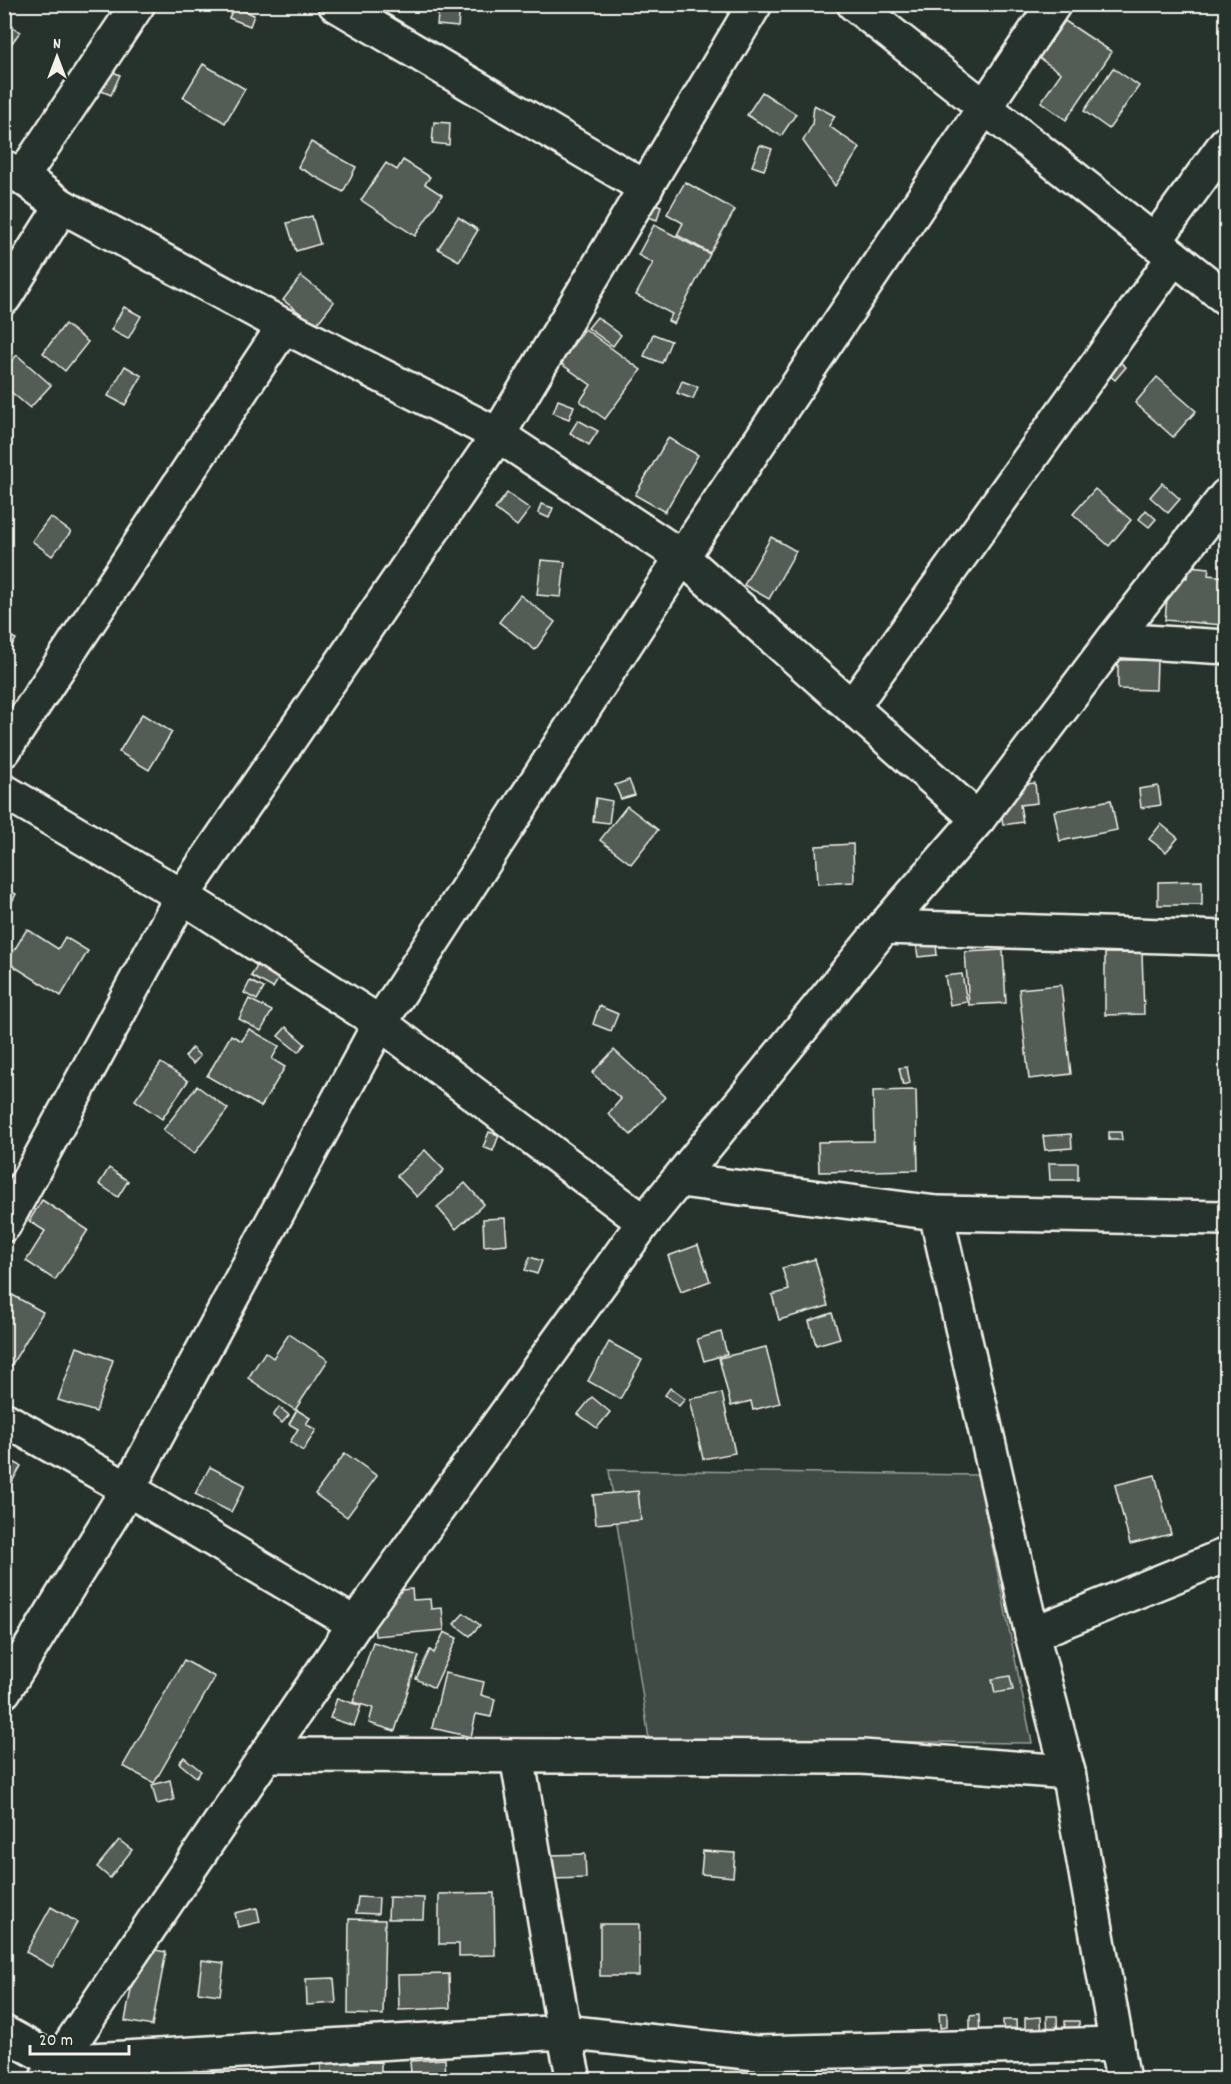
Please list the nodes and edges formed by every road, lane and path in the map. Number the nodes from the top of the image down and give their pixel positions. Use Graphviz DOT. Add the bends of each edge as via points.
graph roads {
  1 [pos="138,4"];
  2 [pos="335,4"];
  3 [pos="755,4"];
  4 [pos="854,4"];
  5 [pos="1054,4"];
  6 [pos="986,108"];
  7 [pos="1227,143"];
  8 [pos="13,172"];
  9 [pos="646,188"];
  10 [pos="62,206"];
  11 [pos="1164,249"];
  12 [pos="4,298"];
  13 [pos="1227,298"];
  14 [pos="284,326"];
  15 [pos="498,435"];
  16 [pos="1227,496"];
  17 [pos="682,557"];
  18 [pos="1113,640"];
  19 [pos="1227,647"];
  20 [pos="852,707"];
  21 [pos="4,750"];
  22 [pos="4,791"];
  23 [pos="978,819"];
  24 [pos="182,896"];
  25 [pos="884,927"];
  26 [pos="1227,938"];
  27 [pos="380,1023"];
  28 [pos="680,1180"];
  29 [pos="936,1214"];
  30 [pos="1227,1218"];
  31 [pos="644,1222"];
  32 [pos="4,1225"];
  33 [pos="4,1419"];
  34 [pos="128,1489"];
  35 [pos="1227,1555"];
  36 [pos="355,1624"];
  37 [pos="1032,1634"];
  38 [pos="4,1691"];
  39 [pos="266,1755"];
  40 [pos="518,1756"];
  41 [pos="1068,1772"];
  42 [pos="564,2032"];
  43 [pos="4,2033"];
  44 [pos="1117,2044"];
  45 [pos="52,2071"];
  46 [pos="574,2079"];
  47 [pos="1123,2079"];
  1 -- 8 [label="street"];
  2 -- 9 [label="street"];
  3 -- 9 [label="street"];
  4 -- 6 [label="street"];
  5 -- 6 [label="street"];
  6 -- 11 [label="street"];
  6 -- 17 [label="street"];
  7 -- 11 [label="street"];
  8 -- 10 [label="street"];
  9 -- 15 [label="street"];
  10 -- 12 [label="street"];
  10 -- 14 [label="street"];
  11 -- 13 [label="street"];
  11 -- 20 [label="street"];
  14 -- 15 [label="street"];
  14 -- 21 [label="street"];
  15 -- 17 [label="street"];
  15 -- 24 [label="street"];
  16 -- 18 [label="street"];
  17 -- 20 [label="street"];
  17 -- 27 [label="street"];
  18 -- 19 [label="street"];
  18 -- 23 [label="street"];
  20 -- 23 [label="street"];
  22 -- 24 [label="street"];
  23 -- 25 [label="street"];
  24 -- 27 [label="street"];
  24 -- 32 [label="street"];
  25 -- 26 [label="street"];
  25 -- 28 [label="street"];
  27 -- 31 [label="street"];
  27 -- 34 [label="street"];
  28 -- 29 [label="street"];
  28 -- 31 [label="street"];
  29 -- 30 [label="street"];
  29 -- 37 [label="street"];
  31 -- 36 [label="street"];
  33 -- 34 [label="street"];
  34 -- 36 [label="street"];
  34 -- 38 [label="street"];
  35 -- 37 [label="street"];
  36 -- 39 [label="street"];
  37 -- 41 [label="street"];
  39 -- 40 [label="street"];
  39 -- 45 [label="street"];
  40 -- 41 [label="street" via="862,1757"];
  40 -- 42 [label="street"];
  41 -- 44 [label="street"];
  42 -- 44 [label="street" via="756,2053"];
  42 -- 45 [label="street"];
  42 -- 46 [label="street"];
  43 -- 45 [label="street"];
  44 -- 47 [label="street"];
}
